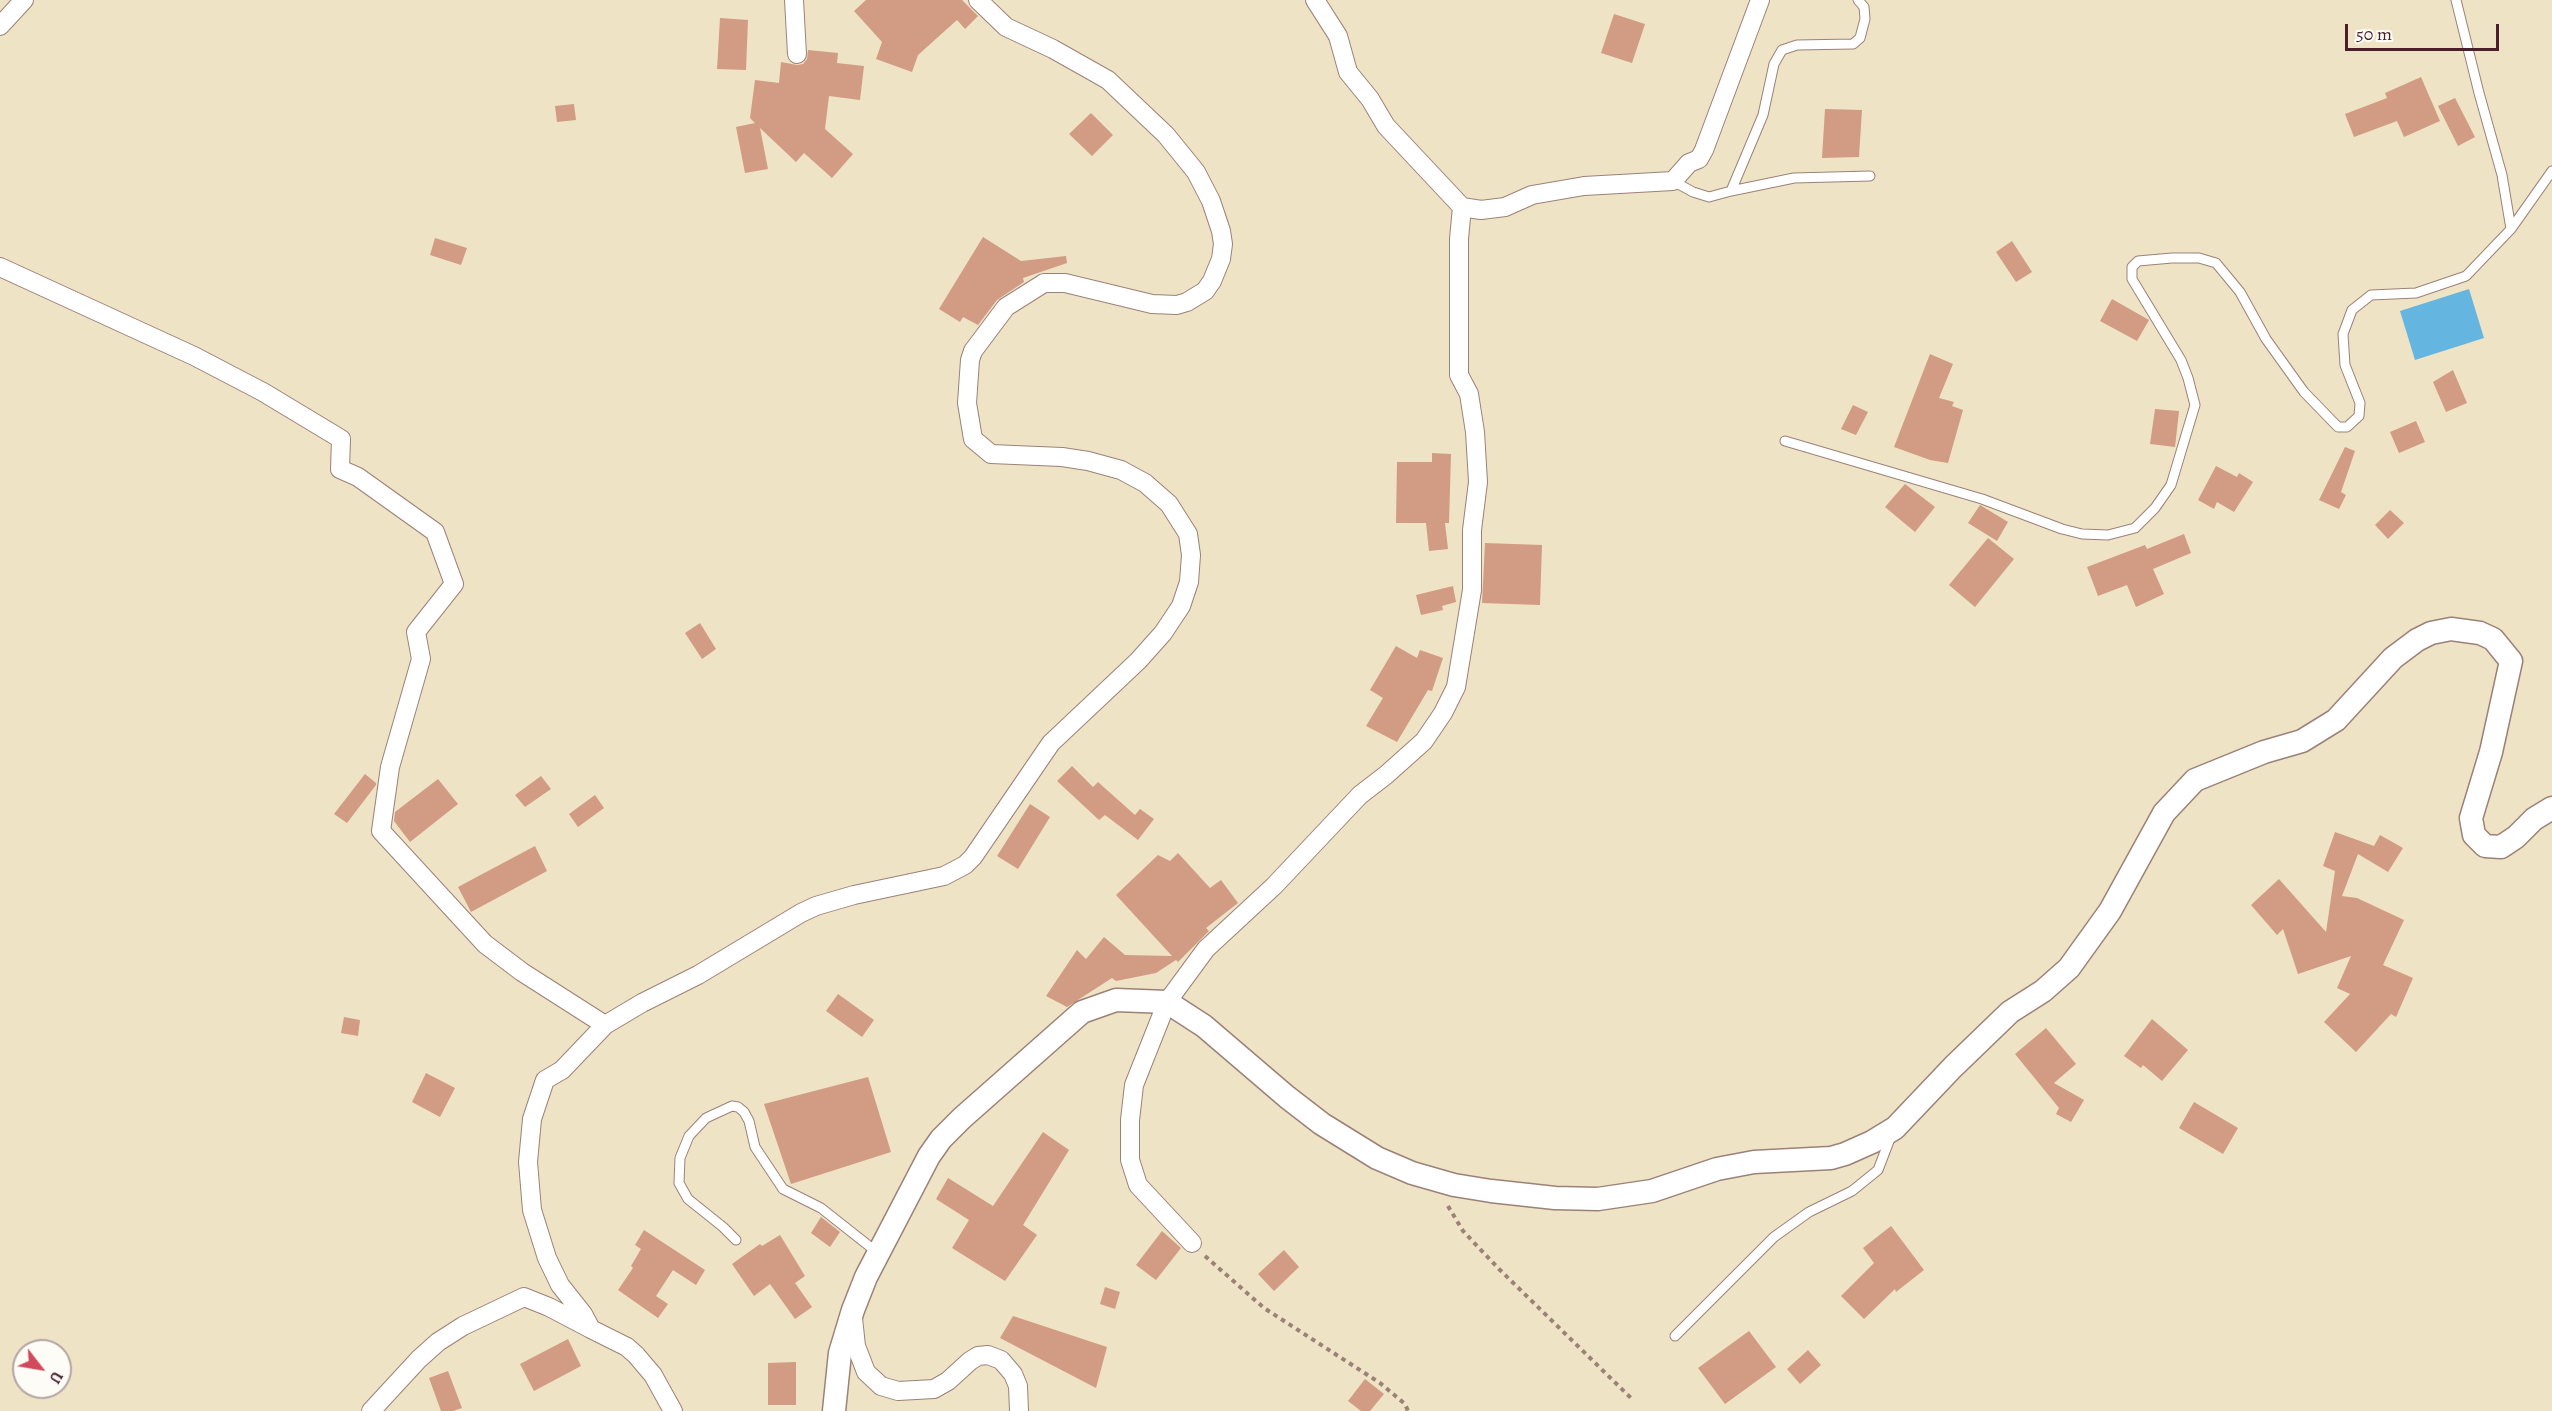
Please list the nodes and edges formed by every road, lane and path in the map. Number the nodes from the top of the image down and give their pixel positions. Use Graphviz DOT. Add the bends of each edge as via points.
graph roads {
  1 [pos="24,0"];
  2 [pos="794,0"];
  3 [pos="978,0"];
  4 [pos="1315,0"];
  5 [pos="1760,0"];
  6 [pos="1858,0"];
  7 [pos="2456,0"];
  8 [pos="0,26"];
  9 [pos="797,54"];
  10 [pos="2552,171"];
  11 [pos="1870,176"];
  12 [pos="1673,181"];
  13 [pos="1731,191"];
  14 [pos="1461,207"];
  15 [pos="2511,229"];
  16 [pos="0,267"];
  17 [pos="1785,441"];
  18 [pos="2552,808"];
  19 [pos="1167,1002"];
  20 [pos="605,1025"];
  21 [pos="1894,1128"];
  22 [pos="1454,1185"];
  23 [pos="736,1240"];
  24 [pos="1192,1243"];
  25 [pos="878,1252"];
  26 [pos="853,1310"];
  27 [pos="591,1329"];
  28 [pos="1675,1336"];
  29 [pos="1633,1400"];
  30 [pos="371,1411"];
  31 [pos="673,1411"];
  32 [pos="834,1411"];
  33 [pos="1019,1411"];
  34 [pos="1408,1411"];
  1 -- 8 [label="street"];
  2 -- 9 [label="street"];
  3 -- 20 [label="street" via="1006,27 1087,67 1125,95 1182,153 1196,172 1217,217 1221,259 1212,281 1197,298 1177,305 1152,304 1065,283 1044,283 1006,307 988,328 973,351 967,381 970,432 985,451 1000,456 1062,457 1099,463 1134,477 1161,496 1188,534 1191,568 1186,594 1172,621 1138,661 1036,761 965,865 944,876 816,906"];
  4 -- 14 [label="street" via="1338,36 1348,72 1386,126"];
  5 -- 12 [label="street" via="1702,155"];
  6 -- 13 [label="lane" via="1864,7 1864,19 1860,38 1853,44 1797,45 1782,50 1774,64 1763,114"];
  7 -- 15 [label="lane" via="2502,175"];
  10 -- 15 [label="lane"];
  11 -- 13 [label="lane" via="1794,178"];
  12 -- 13 [label="lane" via="1709,197"];
  12 -- 14 [label="street" via="1584,186 1532,195 1493,209"];
  14 -- 19 [label="street" via="1459,375 1469,394 1478,482 1472,530 1472,590 1456,687 1424,741 1360,795 1288,872 1206,949"];
  15 -- 17 [label="lane" via="2466,276 2415,292 2370,295 2352,310 2343,334 2345,365 2360,403 2359,416 2347,427 2338,427 2304,392 2266,339 2240,292 2216,263 2199,258 2138,261 2132,267 2132,279 2181,360 2195,405 2171,485 2135,528 2108,535 2082,534 1982,499"];
  16 -- 20 [label="street" via="194,356 341,439 340,469 358,477 435,532 454,584 416,632 421,659 390,767 381,831 485,944"];
  18 -- 21 [label="street" via="2501,847 2485,846 2478,840 2471,818 2511,661 2493,639 2480,633 2440,630 2417,640 2393,658 2336,720 2302,741 2195,780 2164,813 2110,911 2069,968 2010,1012"];
  19 -- 22 [label="street" via="1204,1026 1287,1097 1349,1142 1412,1173"];
  19 -- 24 [label="street" via="1134,1085 1130,1160 1138,1185"];
  19 -- 25 [label="street" via="1116,1000 1082,1012 941,1139"];
  20 -- 27 [label="street" via="562,1070 545,1080 532,1119 528,1162 532,1210 548,1258 560,1285"];
  21 -- 22 [label="street" via="1845,1155 1754,1162 1717,1169 1652,1191 1598,1199"];
  21 -- 28 [label="lane" via="1878,1170 1852,1191 1809,1212 1774,1236"];
  22 -- 29 [label="path" via="1444,1196 1463,1231"];
  23 -- 25 [label="lane" via="688,1199 678,1183 680,1158 689,1136 706,1118 732,1106 744,1112 755,1147 783,1189 821,1208"];
  24 -- 34 [label="path" via="1264,1308 1380,1383"];
  25 -- 26 [label="street"];
  26 -- 32 [label="street" via="840,1353"];
  26 -- 33 [label="street" via="856,1346 866,1372 881,1386 898,1391 934,1389 970,1361 988,1355 1001,1360 1013,1374 1018,1386"];
  27 -- 30 [label="street" via="524,1297 438,1342"];
  27 -- 31 [label="street" via="636,1355 653,1375"];
}
